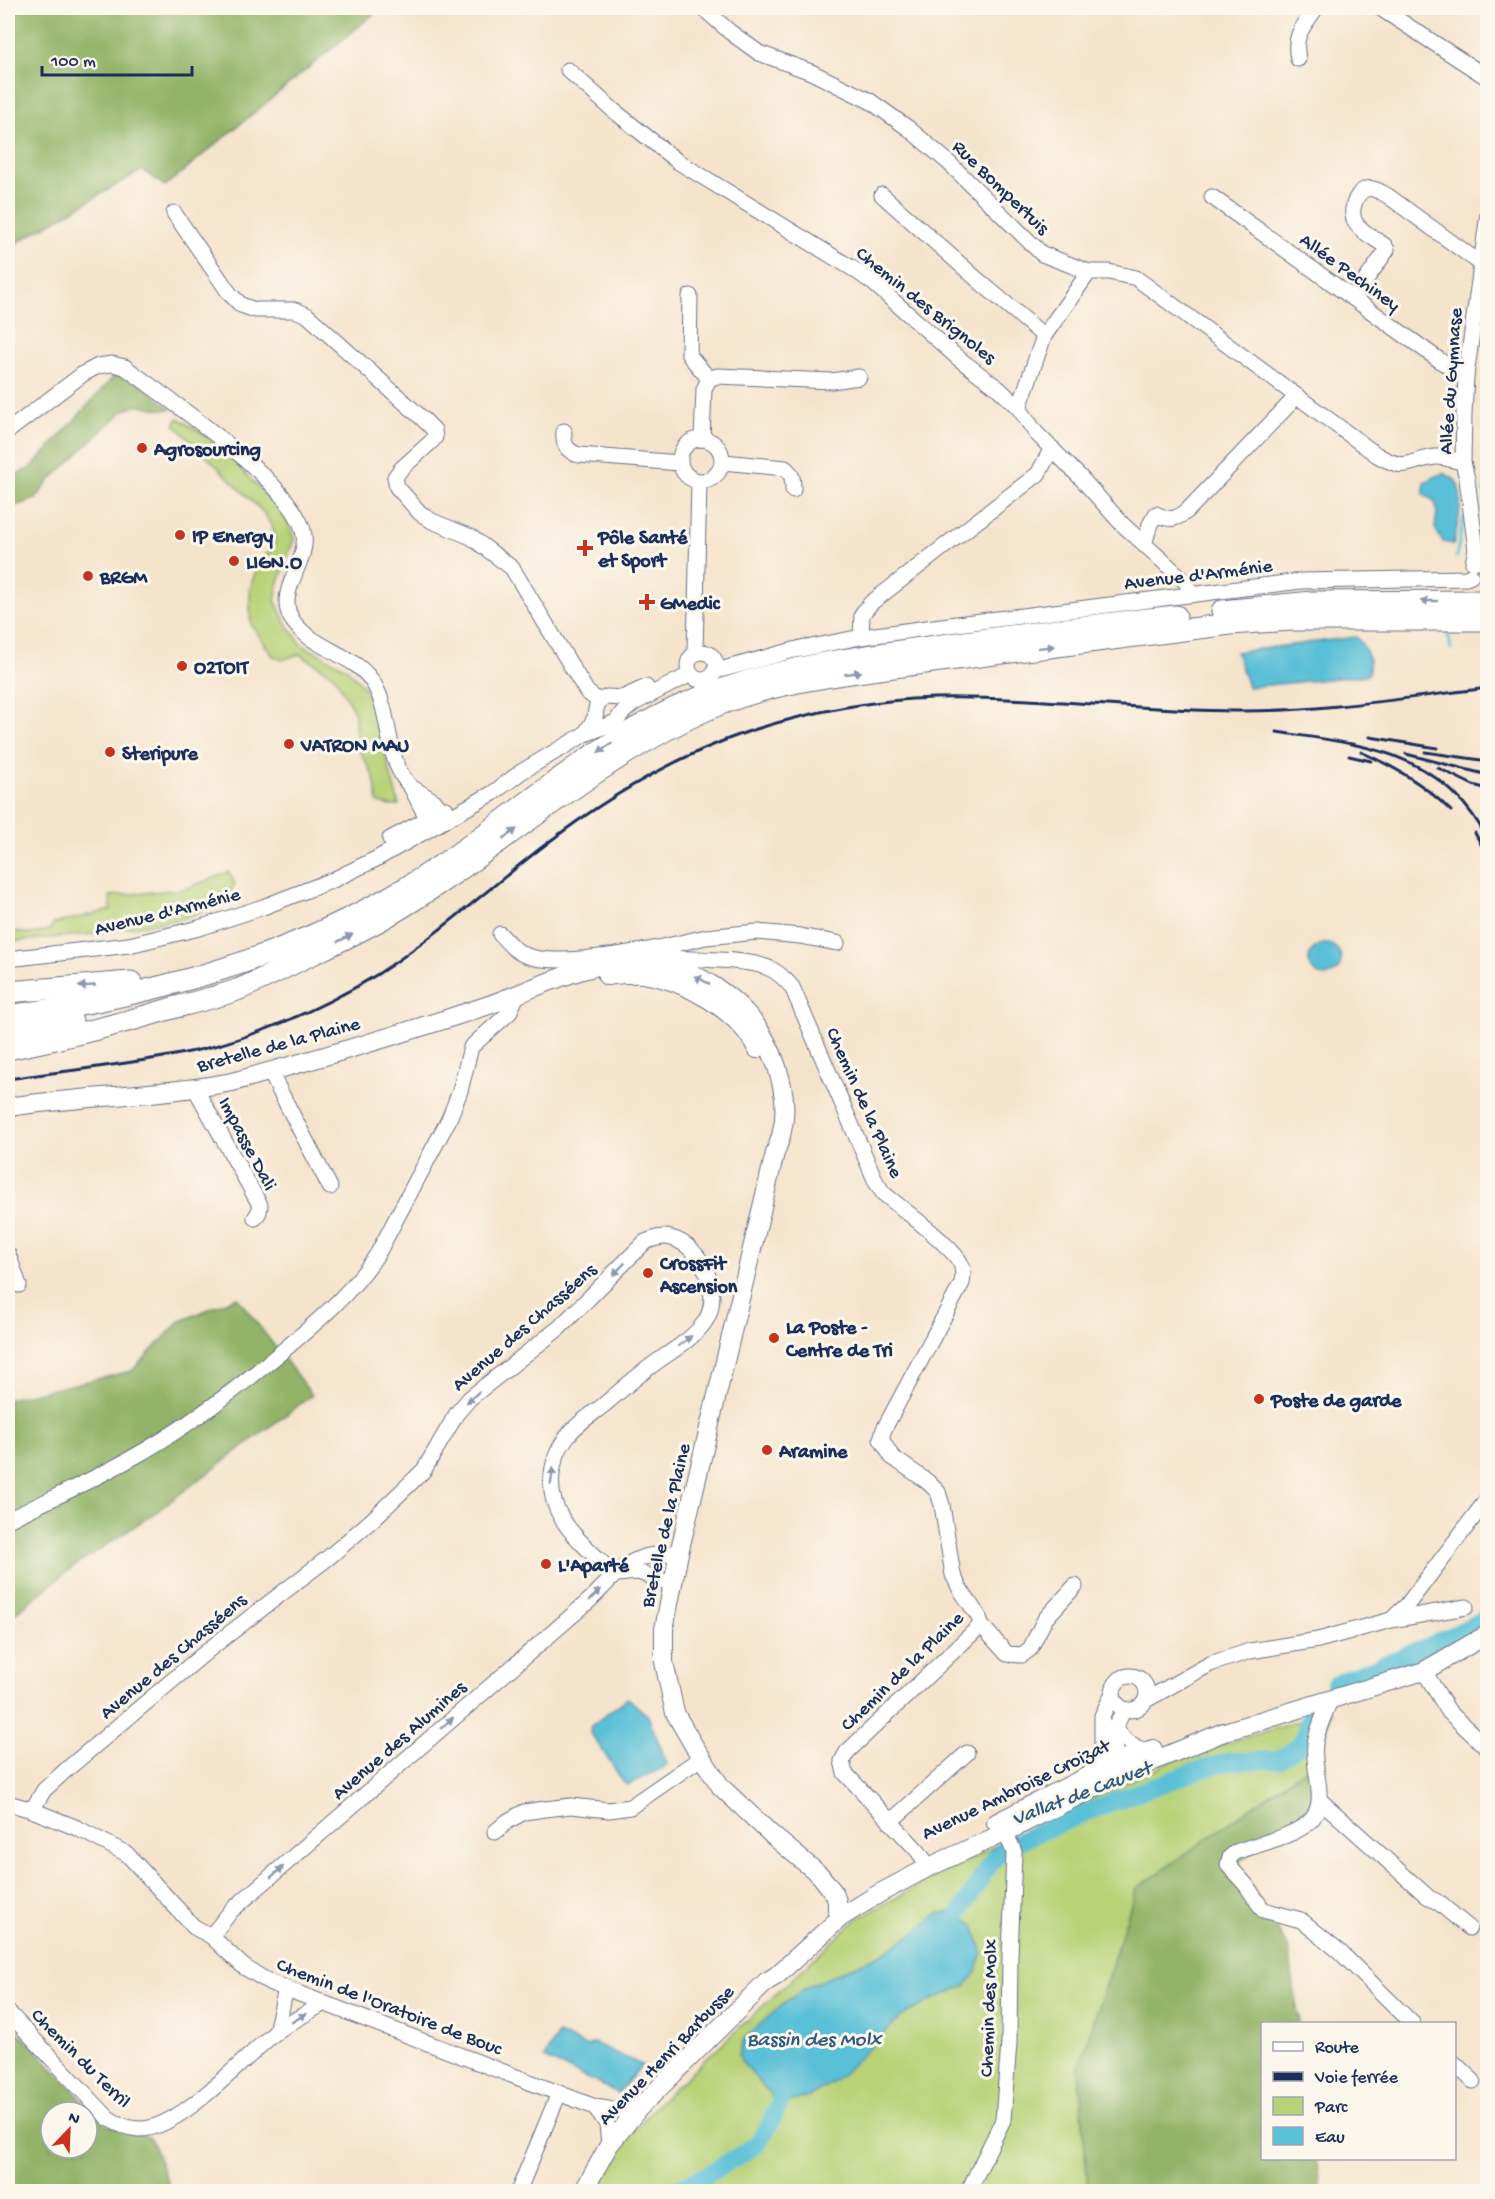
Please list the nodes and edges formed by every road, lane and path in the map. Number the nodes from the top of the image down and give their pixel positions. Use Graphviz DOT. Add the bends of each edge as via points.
graph roads {
  1 [pos="703,8"];
  2 [pos="1316,8"];
  3 [pos="1380,8"];
  4 [pos="1298,59"];
  5 [pos="568,70"];
  6 [pos="1488,78"];
  7 [pos="882,195"];
  8 [pos="1212,197"];
  9 [pos="174,213"];
  10 [pos="1488,214"];
  11 [pos="1485,247"];
  12 [pos="1480,262"];
  13 [pos="1089,272"];
  14 [pos="690,296"];
  15 [pos="1353,298"];
  16 [pos="1044,336"];
  17 [pos="859,377"];
  18 [pos="1466,377"];
  19 [pos="709,379"];
  20 [pos="1297,396"];
  21 [pos="1019,408"];
  22 [pos="8,431"];
  23 [pos="564,431"];
  24 [pos="702,439"];
  25 [pos="1052,448"];
  26 [pos="723,462"];
  27 [pos="1463,462"];
  28 [pos="680,463"];
  29 [pos="699,482"];
  30 [pos="793,490"];
  31 [pos="1144,545"];
  32 [pos="1481,567"];
  33 [pos="1190,594"];
  34 [pos="1488,601"];
  35 [pos="1488,620"];
  36 [pos="861,634"];
  37 [pos="695,651"];
  38 [pos="715,665"];
  39 [pos="690,671"];
  40 [pos="602,704"];
  41 [pos="622,713"];
  42 [pos="609,724"];
  43 [pos="585,734"];
  44 [pos="411,787"];
  45 [pos="446,814"];
  46 [pos="430,823"];
  47 [pos="500,934"];
  48 [pos="837,943"];
  49 [pos="273,952"];
  50 [pos="8,959"];
  51 [pos="654,961"];
  52 [pos="293,964"];
  53 [pos="8,992"];
  54 [pos="517,995"];
  55 [pos="8,1016"];
  56 [pos="8,1032"];
  57 [pos="8,1049"];
  58 [pos="270,1072"];
  59 [pos="195,1088"];
  60 [pos="8,1107"];
  61 [pos="330,1187"];
  62 [pos="255,1218"];
  63 [pos="8,1254"];
  64 [pos="20,1285"];
  65 [pos="1488,1498"];
  66 [pos="8,1520"];
  67 [pos="679,1553"];
  68 [pos="614,1574"];
  69 [pos="672,1584"];
  70 [pos="1076,1586"];
  71 [pos="1466,1607"];
  72 [pos="1391,1620"];
  73 [pos="981,1625"];
  74 [pos="1488,1634"];
  75 [pos="1424,1671"];
  76 [pos="1112,1695"];
  77 [pos="1146,1700"];
  78 [pos="1330,1701"];
  79 [pos="1124,1710"];
  80 [pos="1114,1727"];
  81 [pos="1224,1732"];
  82 [pos="1488,1749"];
  83 [pos="1144,1752"];
  84 [pos="968,1753"];
  85 [pos="701,1758"];
  86 [pos="1112,1771"];
  87 [pos="1321,1801"];
  88 [pos="8,1803"];
  89 [pos="32,1810"];
  90 [pos="890,1822"];
  91 [pos="495,1832"];
  92 [pos="1007,1835"];
  93 [pos="926,1862"];
  94 [pos="839,1914"];
  95 [pos="1469,1928"];
  96 [pos="211,1936"];
  97 [pos="286,1989"];
  98 [pos="322,2004"];
  99 [pos="8,2012"];
  100 [pos="1411,2022"];
  101 [pos="276,2032"];
  102 [pos="1456,2064"];
  103 [pos="1473,2081"];
  104 [pos="559,2093"];
  105 [pos="596,2107"];
  106 [pos="639,2108"];
  107 [pos="609,2145"];
  108 [pos="518,2192"];
  109 [pos="584,2192"];
  110 [pos="968,2192"];
  1 -- 13 [label="street, Rue Bompertuis" via="759,53 811,72 870,101 948,162 1042,254"];
  2 -- 4 [label="street" via="1299,33 1295,45"];
  3 -- 6 [label="street"];
  5 -- 21 [label="street, Chemin des Brignoles" via="677,160 864,276"];
  7 -- 16 [label="street"];
  8 -- 15 [label="street, Allée Pechiney"];
  9 -- 40 [label="street" via="241,305 255,310 295,310 307,315 434,430 432,441 395,477 397,487 420,513 471,537 512,568 587,692"];
  10 -- 11 [label="street, Allée du Gymnase"];
  11 -- 12 [label="street, Allée du Gymnase"];
  12 -- 15 [label="street" via="1388,196 1366,189 1355,201 1357,225 1387,250"];
  12 -- 18 [label="street, Allée du Gymnase"];
  13 -- 16 [label="street"];
  13 -- 20 [label="street, Rue Bompertuis" via="1136,278"];
  14 -- 19 [label="street" via="689,355"];
  15 -- 18 [label="street, Allée Pechiney"];
  16 -- 21 [label="street"];
  17 -- 19 [label="street" via="832,381 717,375"];
  18 -- 27 [label="street, Allée du Gymnase"];
  19 -- 24 [label="street" via="704,389"];
  20 -- 27 [label="street, Rue Bompertuis" via="1392,463 1407,466 1436,457"];
  20 -- 31 [label="street" via="1187,511 1168,520 1156,514"];
  21 -- 25 [label="street, Chemin des Brignoles"];
  22 -- 44 [label="street" via="83,374 112,364 125,367 241,454 301,521 305,537 303,554 289,588 287,605 292,618 304,632 364,672 374,684 397,764"];
  23 -- 28 [label="street" via="567,449 579,455"];
  24 -- 26 [label="street" via="715,443"];
  24 -- 28 [label="street" via="685,446"];
  25 -- 31 [label="street, Chemin des Brignoles"];
  25 -- 36 [label="street" via="1038,474 872,603 862,614"];
  26 -- 29 [label="street" via="713,478"];
  26 -- 30 [label="street" via="785,468 790,472"];
  27 -- 32 [label="street, Allée du Gymnase"];
  28 -- 29 [label="street" via="687,476"];
  29 -- 37 [label="street"];
  31 -- 33 [label="street, Chemin des Brignoles" via="1187,583"];
  32 -- 33 [label="street, Avenue d'Arménie" via="1453,577 1301,581"];
  33 -- 36 [label="street, Avenue d'Arménie"];
  34 -- 49 [label="highway, one-way" via="1312,602 1185,615 828,661 736,684 674,709 616,741 407,886"];
  52 -- 35 [label="highway, one-way" via="422,894 631,750 716,706 771,688 889,667 1230,624 1292,620"];
  36 -- 38 [label="street, Avenue d'Arménie" via="764,659"];
  38 -- 39 [label="street" via="706,680 698,679"];
  38 -- 39 [label="street" via="706,653 699,653 691,658"];
  39 -- 40 [label="street"];
  39 -- 41 [label="street"];
  40 -- 41 [label="street" via="621,705"];
  40 -- 42 [label="street" via="601,721"];
  40 -- 43 [label="street"];
  41 -- 42 [label="street, Avenue d'Arménie"];
  42 -- 43 [label="street, Avenue d'Arménie"];
  43 -- 45 [label="street, Avenue d'Arménie"];
  44 -- 45 [label="street"];
  44 -- 46 [label="street"];
  45 -- 46 [label="street, Avenue d'Arménie"];
  46 -- 50 [label="street, Avenue d'Arménie" via="297,893 199,928 129,945"];
  47 -- 51 [label="street" via="516,950 538,959"];
  48 -- 51 [label="street" via="757,932 706,937"];
  49 -- 53 [label="highway, one-way" via="121,983"];
  49 -- 55 [label="highway" via="154,989"];
  51 -- 54 [label="main road, Bretelle de la Plaine" via="592,967"];
  51 -- 67 [label="main road, Bretelle de la Plaine" via="718,988 753,1020 769,1048 784,1111 783,1129"];
  51 -- 73 [label="street, Chemin de la Plaine" via="749,963 770,968 783,977 792,987 876,1182 883,1193 952,1251 962,1266 962,1283 881,1440 892,1457 938,1492 953,1575"];
  52 -- 56 [label="highway" via="168,1002"];
  52 -- 57 [label="highway" via="225,993"];
  54 -- 58 [label="main road, Bretelle de la Plaine"];
  54 -- 66 [label="street" via="509,1013 471,1047 455,1106 411,1191 372,1262 331,1308 275,1357 185,1424 131,1459"];
  58 -- 59 [label="main road, Bretelle de la Plaine"];
  58 -- 61 [label="street"];
  59 -- 60 [label="main road, Bretelle de la Plaine"];
  59 -- 62 [label="street, Impasse Dali" via="260,1205"];
  63 -- 64 [label="street"];
  65 -- 72 [label="street" via="1407,1605"];
  67 -- 68 [label="street, Avenue des Alumines" via="640,1558"];
  67 -- 69 [label="main road, Bretelle de la Plaine"];
  68 -- 69 [label="street" via="638,1572"];
  68 -- 89 [label="street, Avenue des Chasséens, one-way" via="560,1516 550,1481 557,1455 570,1432 691,1336 711,1309 711,1282 703,1268 683,1243 669,1237 645,1242 559,1328 470,1398 424,1470 400,1494 66,1770 44,1790"];
  96 -- 68 [label="street, Avenue des Alumines, one-way" via="232,1910 590,1600"];
  69 -- 85 [label="main road, Bretelle de la Plaine" via="664,1629 664,1662 675,1713"];
  70 -- 73 [label="street" via="1046,1618 1022,1655 1006,1654"];
  71 -- 72 [label="street"];
  72 -- 77 [label="street" via="1318,1640 1250,1651 1210,1664"];
  73 -- 90 [label="street, Chemin de la Plaine" via="842,1761 854,1785"];
  74 -- 75 [label="main road, Avenue Ambroise Croizat"];
  75 -- 78 [label="main road, Avenue Ambroise Croizat"];
  75 -- 82 [label="street" via="1449,1712"];
  76 -- 77 [label="street" via="1119,1680 1134,1676 1146,1686"];
  76 -- 79 [label="street"];
  76 -- 86 [label="street" via="1102,1716"];
  77 -- 79 [label="street" via="1135,1710"];
  78 -- 81 [label="main road, Avenue Ambroise Croizat"];
  78 -- 87 [label="street" via="1314,1751"];
  79 -- 80 [label="street"];
  80 -- 83 [label="street"];
  80 -- 86 [label="street"];
  81 -- 83 [label="main road, Avenue Ambroise Croizat"];
  81 -- 86 [label="main road, Avenue Ambroise Croizat"];
  83 -- 86 [label="main road, Avenue Ambroise Croizat"];
  84 -- 90 [label="street"];
  85 -- 91 [label="street" via="630,1807 609,1810 571,1806 524,1812"];
  85 -- 94 [label="main road, Bretelle de la Plaine" via="721,1787 820,1875 834,1893"];
  86 -- 92 [label="main road, Avenue Ambroise Croizat"];
  87 -- 95 [label="street" via="1427,1896"];
  87 -- 100 [label="street" via="1308,1823 1236,1852 1228,1865 1263,1910 1301,1920 1339,1951"];
  88 -- 89 [label="street, Chemin de l'Oratoire de Bouc"];
  89 -- 96 [label="street, Chemin de l'Oratoire de Bouc" via="127,1854 190,1923"];
  90 -- 93 [label="street, Chemin de la Plaine"];
  92 -- 93 [label="main road, Avenue Ambroise Croizat"];
  92 -- 110 [label="street, Chemin des Molx" via="1014,1852 1003,2120"];
  93 -- 94 [label="main road, Avenue Ambroise Croizat" via="888,1877"];
  94 -- 106 [label="main road, Avenue Henri Barbusse" via="803,1937 767,1981"];
  96 -- 97 [label="street, Chemin de l'Oratoire de Bouc" via="244,1967"];
  97 -- 98 [label="street, Chemin de l'Oratoire de Bouc"];
  97 -- 101 [label="street"];
  101 -- 98 [label="street, Chemin du Terril, one-way"];
  98 -- 104 [label="street, Chemin de l'Oratoire de Bouc"];
  99 -- 101 [label="street, Chemin du Terril" via="108,2118 139,2129 174,2118"];
  102 -- 103 [label="street"];
  104 -- 105 [label="street, Chemin de l'Oratoire de Bouc"];
  104 -- 108 [label="street"];
  105 -- 106 [label="street, Chemin de l'Oratoire de Bouc"];
  105 -- 107 [label="street" via="607,2124"];
  106 -- 107 [label="main road, Avenue Henri Barbusse"];
  107 -- 109 [label="main road, Avenue Henri Barbusse"];
}
